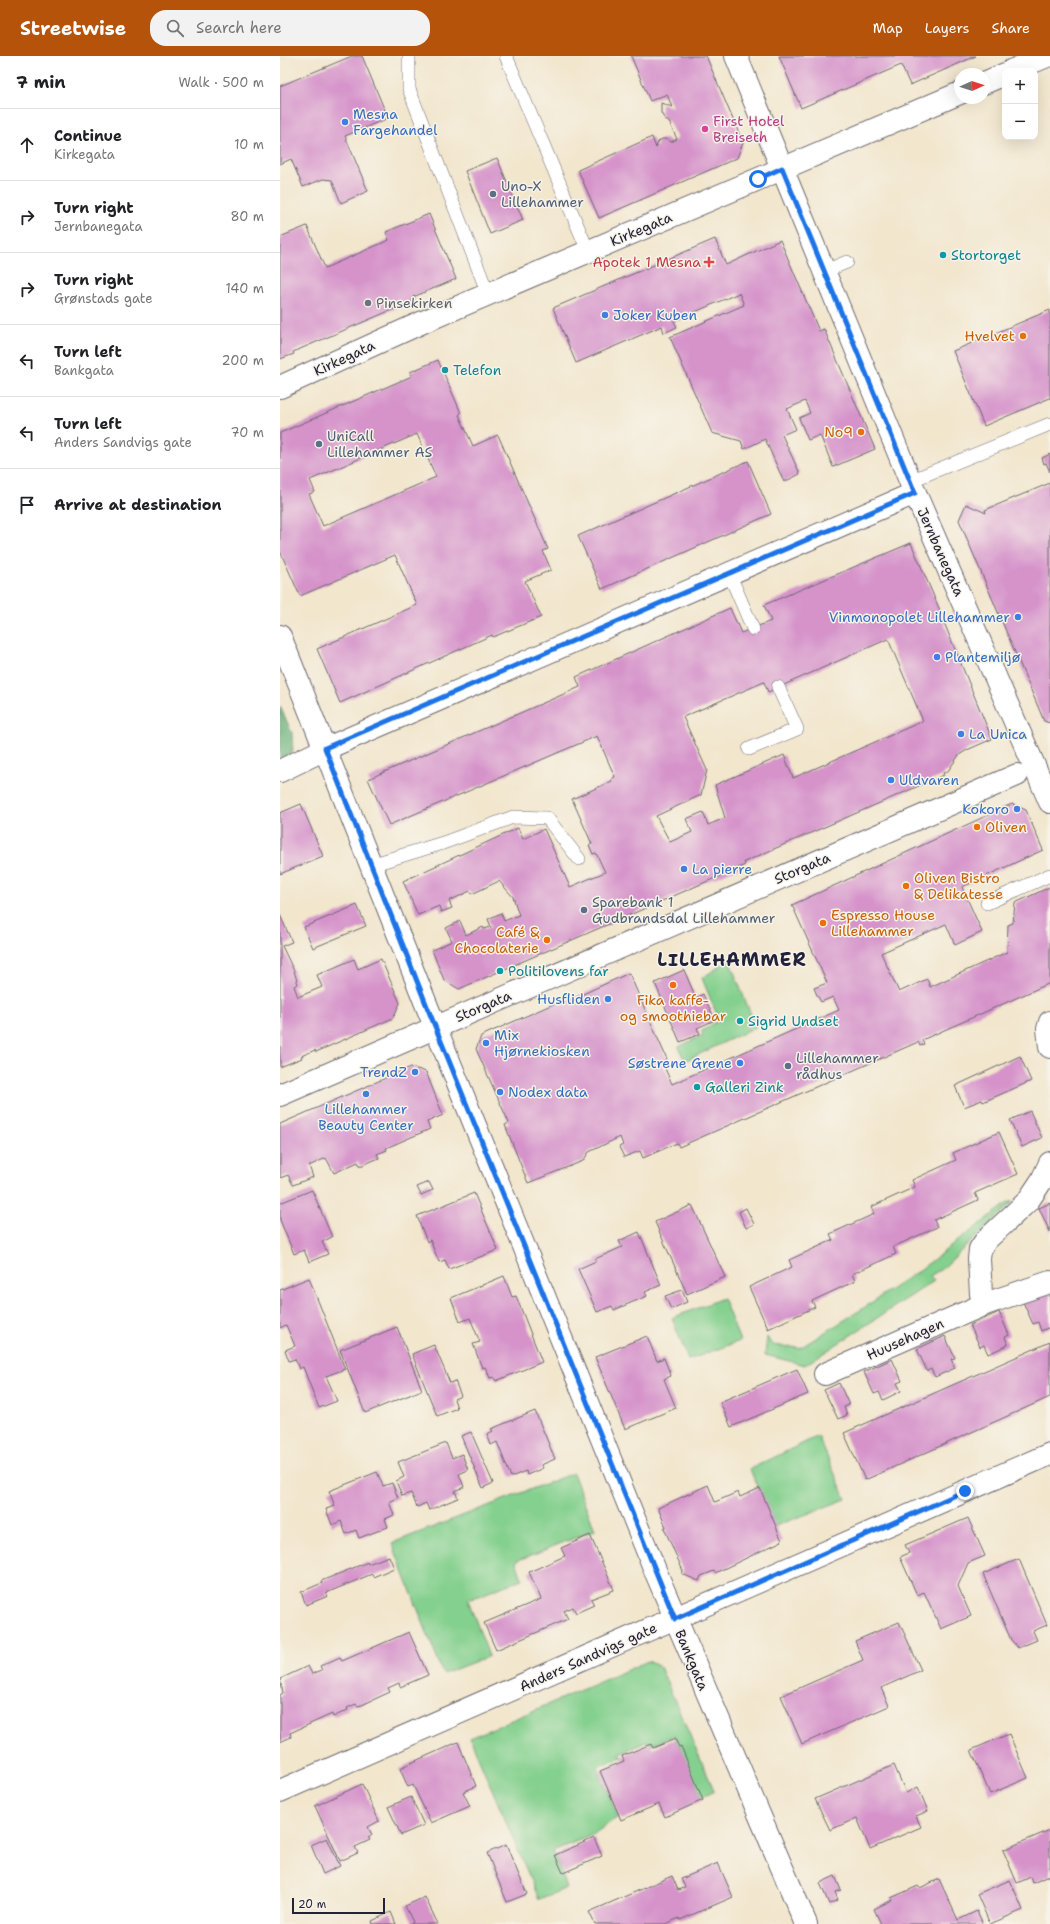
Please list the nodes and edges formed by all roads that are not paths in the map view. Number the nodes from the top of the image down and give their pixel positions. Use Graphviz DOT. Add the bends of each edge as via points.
graph roads {
  1 [pos="409,56"];
  2 [pos="506,56"];
  3 [pos="736,56"];
  4 [pos="1047,56"];
  5 [pos="1018,68"];
  6 [pos="1002,75"];
  7 [pos="990,80"];
  8 [pos="954,96"];
  9 [pos="782,168"];
  10 [pos="588,251"];
  11 [pos="847,262"];
  12 [pos="825,271"];
  13 [pos="488,294"];
  14 [pos="280,387"];
  15 [pos="1050,424"];
  16 [pos="912,487"];
  17 [pos="729,573"];
  18 [pos="752,629"];
  19 [pos="280,636"];
  20 [pos="778,687"];
  21 [pos="325,748"];
  22 [pos="748,749"];
  23 [pos="280,770"];
  24 [pos="1026,771"];
  25 [pos="1050,802"];
  26 [pos="579,859"];
  27 [pos="371,865"];
  28 [pos="1050,876"];
  29 [pos="987,903"];
  30 [pos="1050,1022"];
  31 [pos="435,1027"];
  32 [pos="1050,1047"];
  33 [pos="280,1095"];
  34 [pos="1050,1163"];
  35 [pos="1050,1282"];
  36 [pos="985,1304"];
  37 [pos="825,1374"];
  38 [pos="1050,1454"];
  39 [pos="675,1619"];
  40 [pos="280,1792"];
  41 [pos="806,1924"];
  1 -- 13 [label="lane" via="409,90"];
  2 -- 10 [label="lane"];
  3 -- 9 [label="street, Jernbanegata"];
  4 -- 5 [label="street"];
  6 -- 7 [label="street"];
  8 -- 9 [label="street, Kirkegata"];
  9 -- 10 [label="street, Kirkegata"];
  9 -- 12 [label="street, Jernbanegata"];
  10 -- 13 [label="street, Kirkegata"];
  11 -- 12 [label="lane"];
  12 -- 16 [label="street, Jernbanegata"];
  13 -- 14 [label="street, Kirkegata"];
  15 -- 16 [label="lane"];
  16 -- 17 [label="street"];
  16 -- 24 [label="street, Jernbanegata"];
  17 -- 18 [label="lane"];
  17 -- 21 [label="street"];
  19 -- 21 [label="street, Bankgata"];
  20 -- 22 [label="lane" via="797,728"];
  21 -- 23 [label="street"];
  21 -- 27 [label="street, Bankgata"];
  24 -- 25 [label="street, Jernbanegata"];
  24 -- 31 [label="street, Storgata"];
  26 -- 27 [label="lane" via="547,818 513,817 443,843"];
  27 -- 31 [label="street, Bankgata"];
  28 -- 29 [label="lane"];
  30 -- 32 [label="street"];
  31 -- 33 [label="street, Storgata"];
  31 -- 39 [label="street, Bankgata"];
  34 -- 36 [label="street" via="1028,1201 986,1240 980,1249 981,1294"];
  35 -- 36 [label="street, Huusehagen"];
  36 -- 37 [label="street, Huusehagen"];
  38 -- 39 [label="street, Anders Sandvigs gate"];
  39 -- 40 [label="street, Anders Sandvigs gate"];
  39 -- 41 [label="street, Bankgata"];
}
